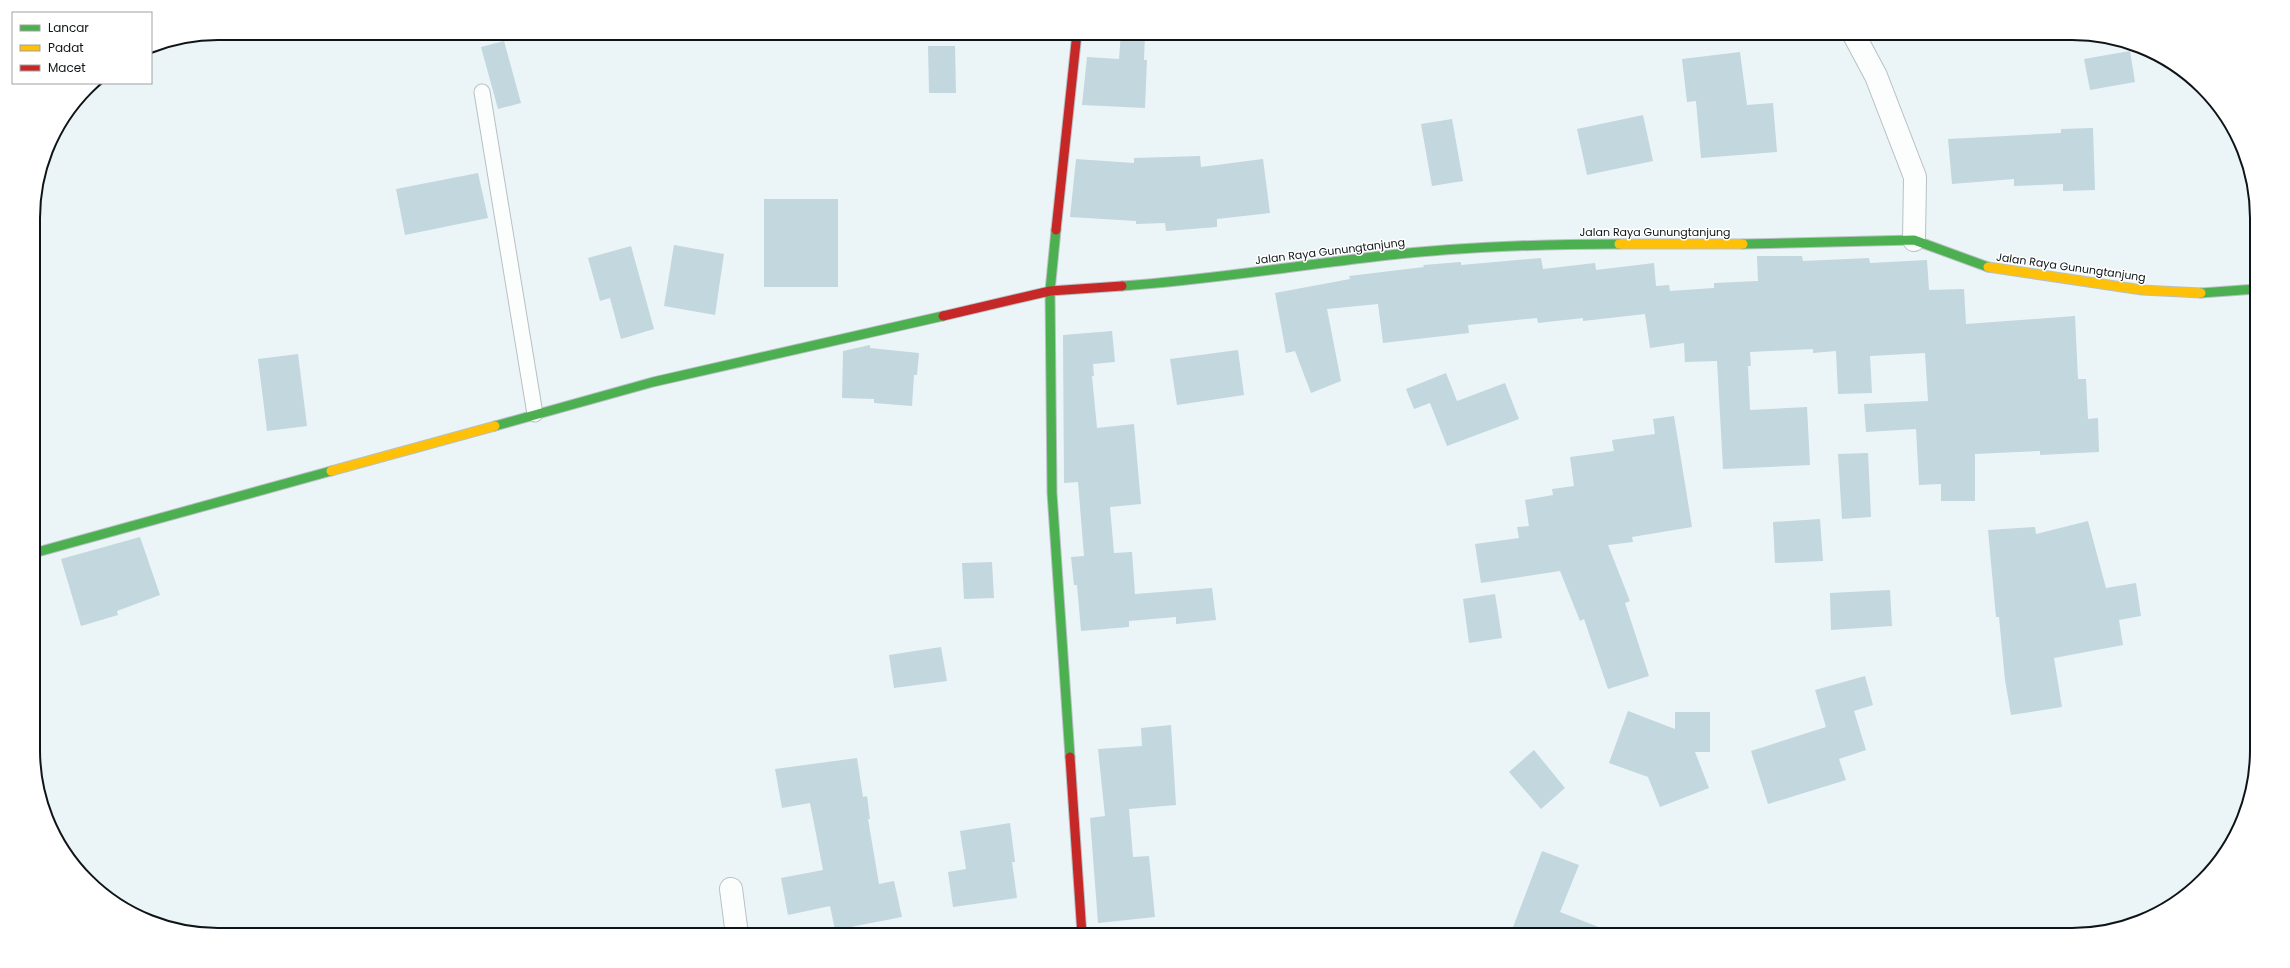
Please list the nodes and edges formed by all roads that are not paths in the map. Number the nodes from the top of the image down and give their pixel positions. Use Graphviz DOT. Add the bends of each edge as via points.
graph roads {
  1 [pos="1076,40"];
  2 [pos="1857,40"];
  3 [pos="482,92"];
  4 [pos="1914,240"];
  5 [pos="2250,289"];
  6 [pos="1050,291"];
  7 [pos="535,414"];
  8 [pos="40,551"];
  9 [pos="731,889"];
  10 [pos="736,928"];
  11 [pos="1082,928"];
  1 -- 6 [label="main road"];
  2 -- 4 [label="street" via="1876,76 1915,178"];
  3 -- 7 [label="lane"];
  4 -- 5 [label="main road, Jalan Raya Gunungtanjung" via="1991,268 2142,290 2203,293"];
  4 -- 6 [label="main road, Jalan Raya Gunungtanjung" via="1810,244 1582,244 1483,248 1382,256 1192,281"];
  6 -- 7 [label="main road, Jalan Raya Gunungtanjung" via="653,382"];
  6 -- 11 [label="main road" via="1052,493"];
  7 -- 8 [label="main road, Jalan Raya Gunungtanjung"];
  9 -- 10 [label="street"];
}
